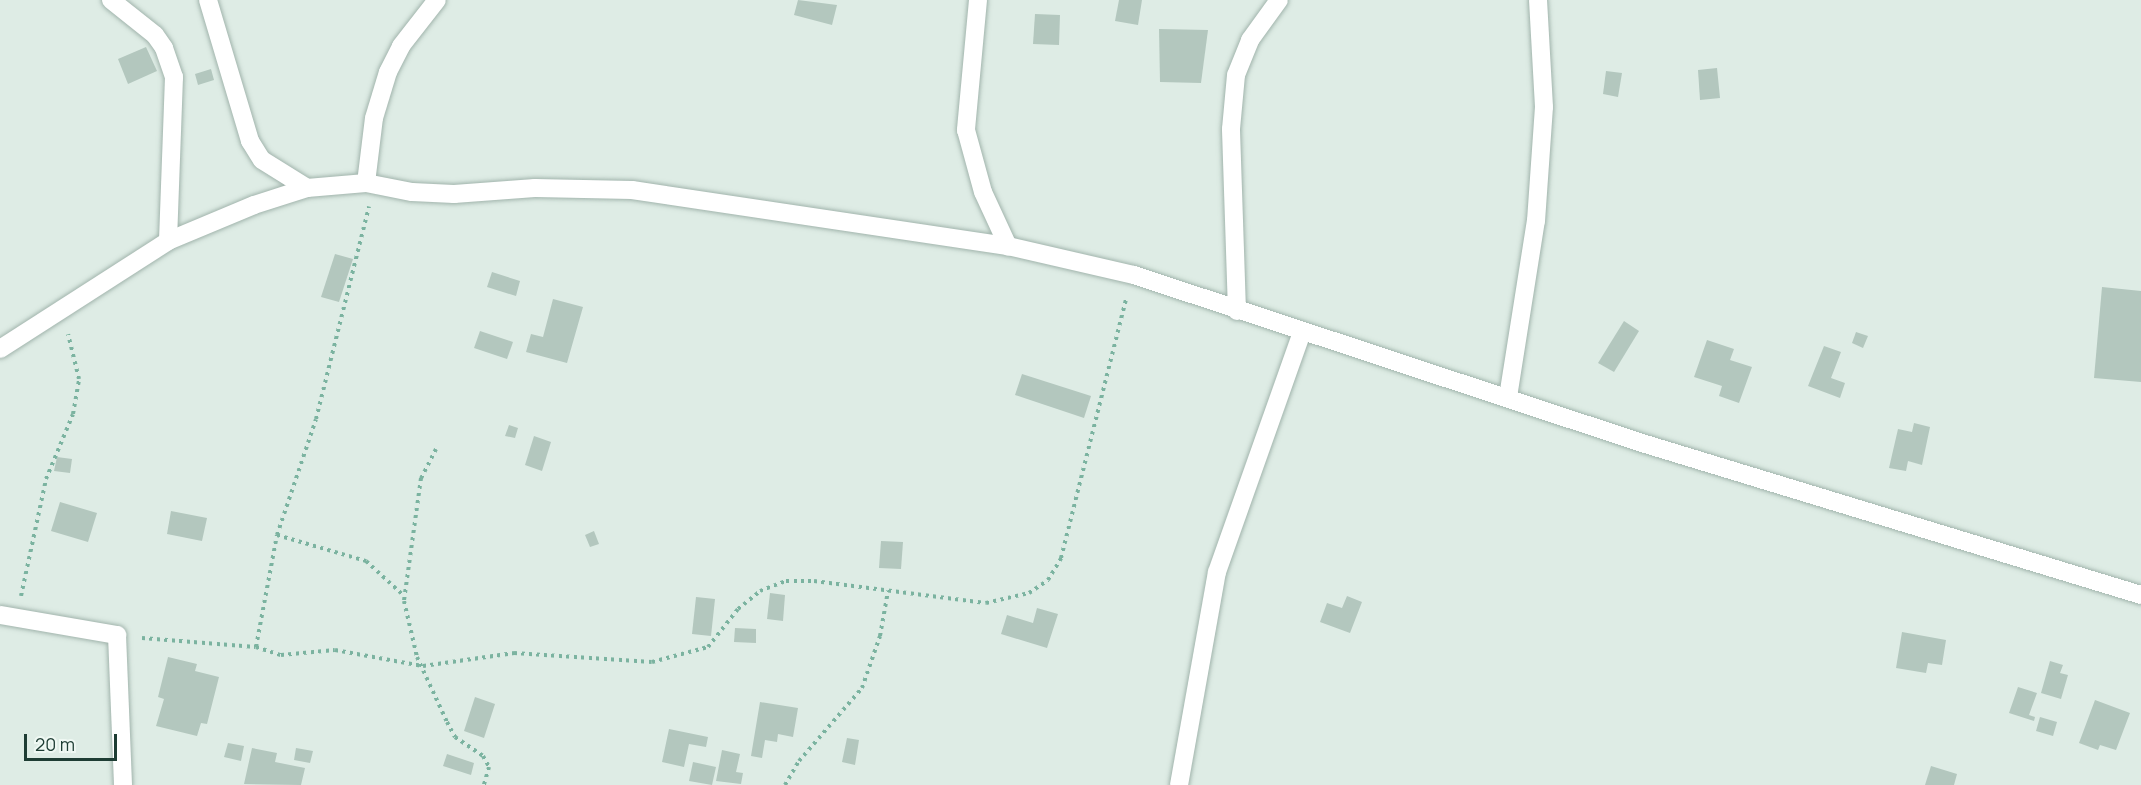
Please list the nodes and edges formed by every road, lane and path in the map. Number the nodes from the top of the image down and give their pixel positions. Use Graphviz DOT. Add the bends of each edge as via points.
graph roads {
  1 [pos="111,0"];
  2 [pos="208,0"];
  3 [pos="437,0"];
  4 [pos="978,0"];
  5 [pos="1279,0"];
  6 [pos="1538,0"];
  7 [pos="370,184"];
  8 [pos="308,188"];
  9 [pos="168,241"];
  10 [pos="1008,246"];
  11 [pos="1154,282"];
  12 [pos="61,307"];
  13 [pos="1237,311"];
  14 [pos="1302,332"];
  15 [pos="0,349"];
  16 [pos="1508,397"];
  17 [pos="435,449"];
  18 [pos="277,535"];
  19 [pos="888,591"];
  20 [pos="403,594"];
  21 [pos="2141,595"];
  22 [pos="9,616"];
  23 [pos="117,635"];
  24 [pos="256,647"];
  25 [pos="423,666"];
  26 [pos="123,785"];
  27 [pos="484,785"];
  28 [pos="784,785"];
  29 [pos="1179,785"];
  1 -- 9 [label="street" via="155,35 174,77"];
  2 -- 8 [label="street" via="250,141 262,160"];
  3 -- 7 [label="street" via="401,46 388,72 374,118"];
  4 -- 10 [label="street" via="966,110 967,139 983,192"];
  5 -- 13 [label="street" via="1250,40 1236,75 1231,129"];
  6 -- 16 [label="street" via="1544,107 1536,221"];
  7 -- 8 [label="street"];
  7 -- 10 [label="street" via="454,194 535,188 632,190"];
  7 -- 18 [label="path" via="316,419"];
  8 -- 9 [label="street" via="254,205"];
  9 -- 12 [label="street"];
  10 -- 11 [label="street"];
  11 -- 13 [label="street"];
  11 -- 19 [label="path" via="1122,304 1072,520 1061,558 1048,580 1029,593 986,603"];
  12 -- 15 [label="street"];
  12 -- 22 [label="path" via="78,379 70,425 46,479"];
  13 -- 14 [label="street"];
  14 -- 16 [label="street"];
  14 -- 29 [label="street" via="1217,572"];
  16 -- 21 [label="street" via="1642,443"];
  17 -- 20 [label="path" via="421,478"];
  18 -- 20 [label="path" via="366,561"];
  18 -- 24 [label="path"];
  19 -- 25 [label="path" via="814,581 777,583 738,609 708,647 651,662 514,653"];
  19 -- 28 [label="path" via="880,636 862,688 799,761"];
  20 -- 25 [label="path" via="415,650"];
  22 -- 23 [label="street"];
  23 -- 24 [label="path"];
  23 -- 26 [label="street"];
  24 -- 25 [label="path" via="300,656 335,650"];
  25 -- 27 [label="path" via="455,737 483,756 489,767"];
}
